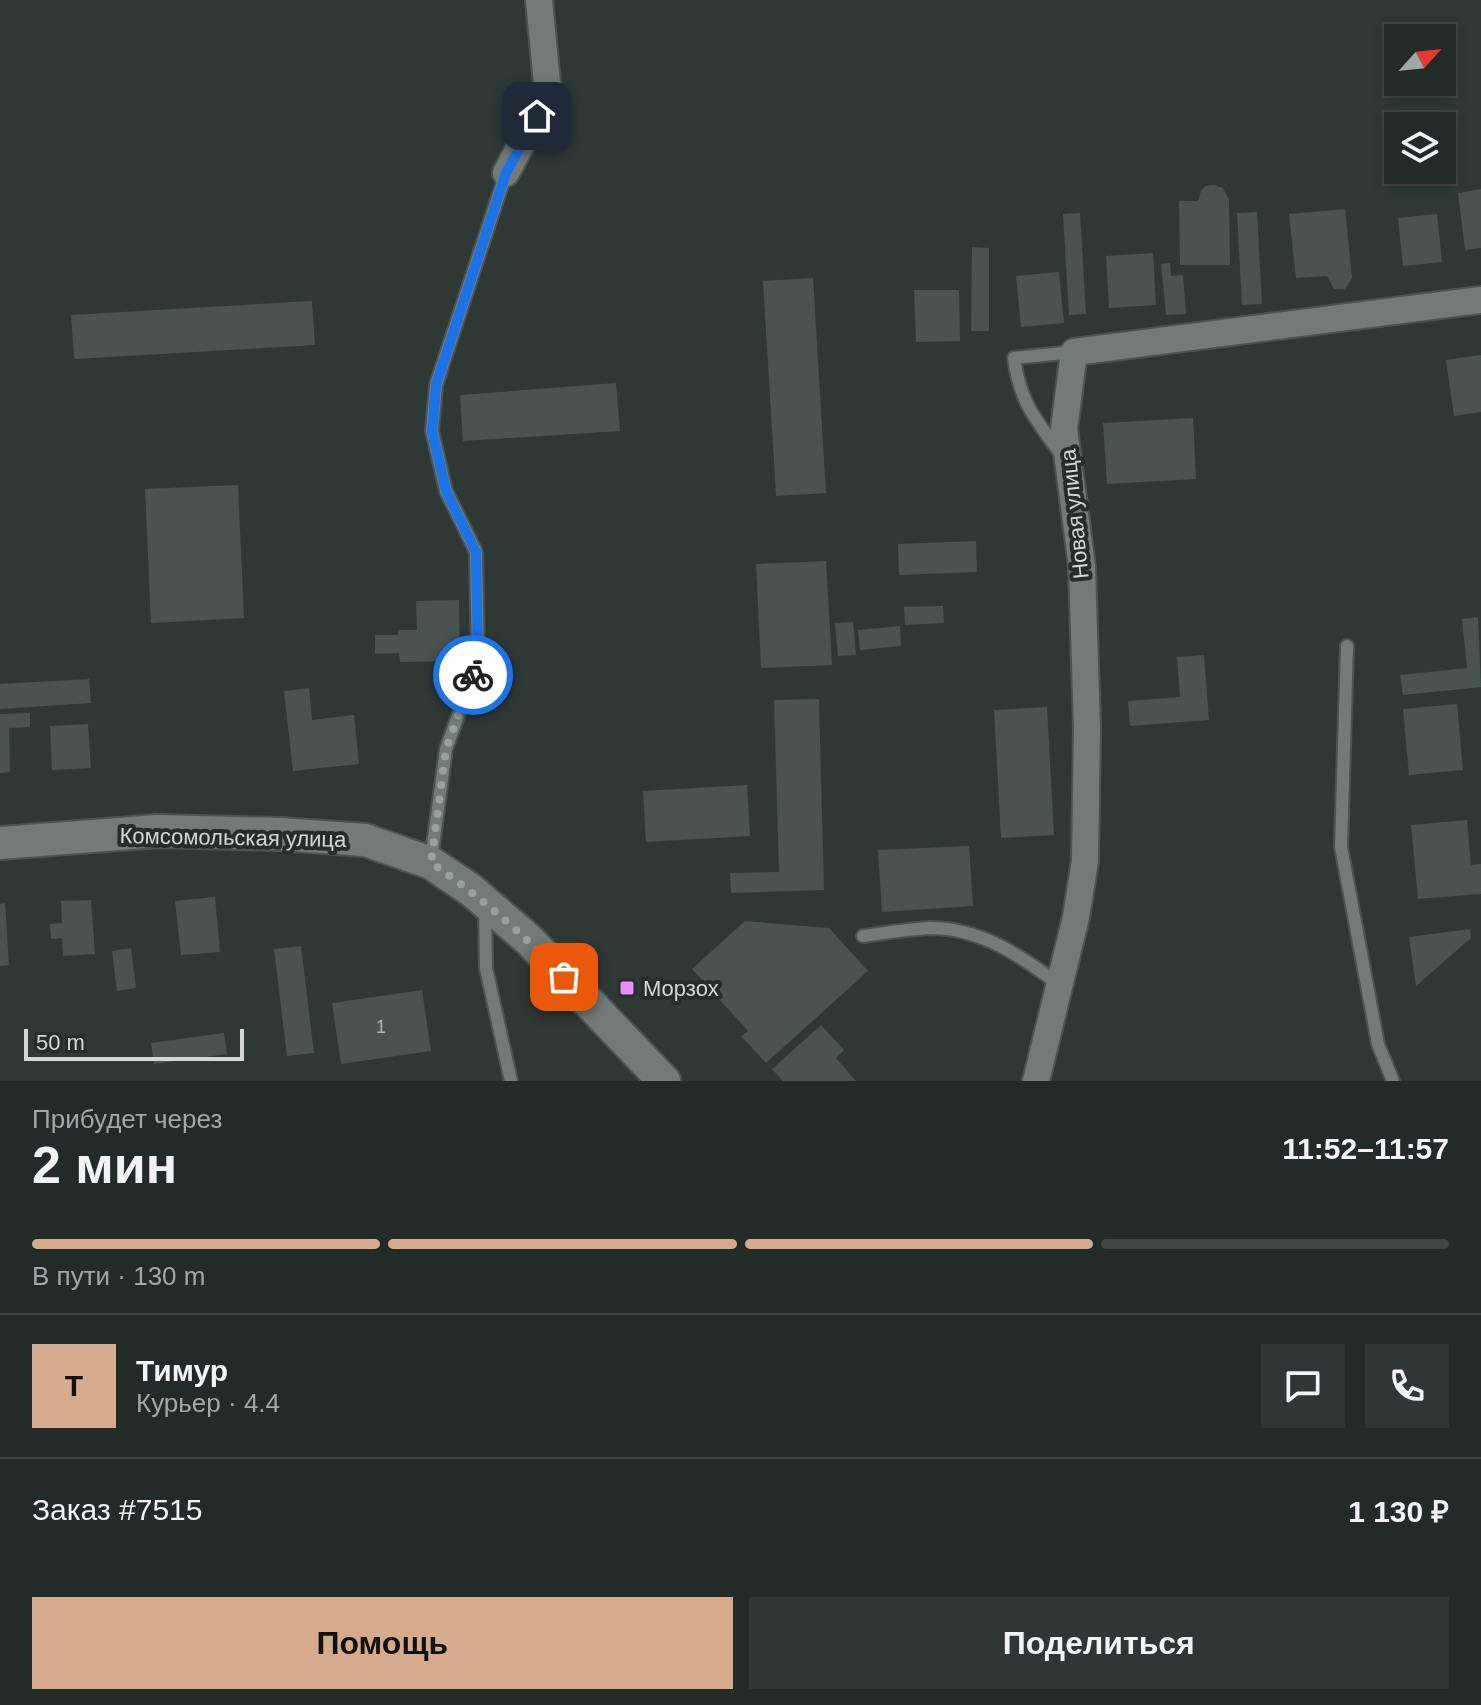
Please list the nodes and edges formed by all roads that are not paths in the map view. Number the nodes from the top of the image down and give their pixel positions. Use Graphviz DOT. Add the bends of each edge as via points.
graph roads {
  1 [pos="539,0"];
  2 [pos="506,173"];
  3 [pos="1481,300"];
  4 [pos="1074,352"];
  5 [pos="1069,465"];
  6 [pos="1347,646"];
  7 [pos="0,843"];
  8 [pos="431,863"];
  9 [pos="485,901"];
  10 [pos="863,936"];
  11 [pos="1058,984"];
  12 [pos="511,1081"];
  13 [pos="664,1081"];
  14 [pos="1036,1081"];
  15 [pos="1393,1081"];
  1 -- 2 [label="street" via="548,94"];
  2 -- 8 [label="lane" via="436,385 432,431 446,491 476,552 478,661 446,749"];
  3 -- 4 [label="street"];
  4 -- 5 [label="street, Новая улица" via="1064,429"];
  4 -- 5 [label="lane" via="1014,358 1018,387"];
  5 -- 11 [label="street, Новая улица" via="1082,567 1085,861"];
  6 -- 15 [label="lane" via="1341,847 1378,1044"];
  7 -- 8 [label="street, Комсомольская улица" via="158,831 280,834 365,840"];
  8 -- 9 [label="street, Комсомольская улица"];
  9 -- 12 [label="lane" via="486,968"];
  9 -- 13 [label="street, Комсомольская улица"];
  10 -- 11 [label="lane" via="931,928 975,934 1020,955"];
  11 -- 14 [label="street, Новая улица"];
}
